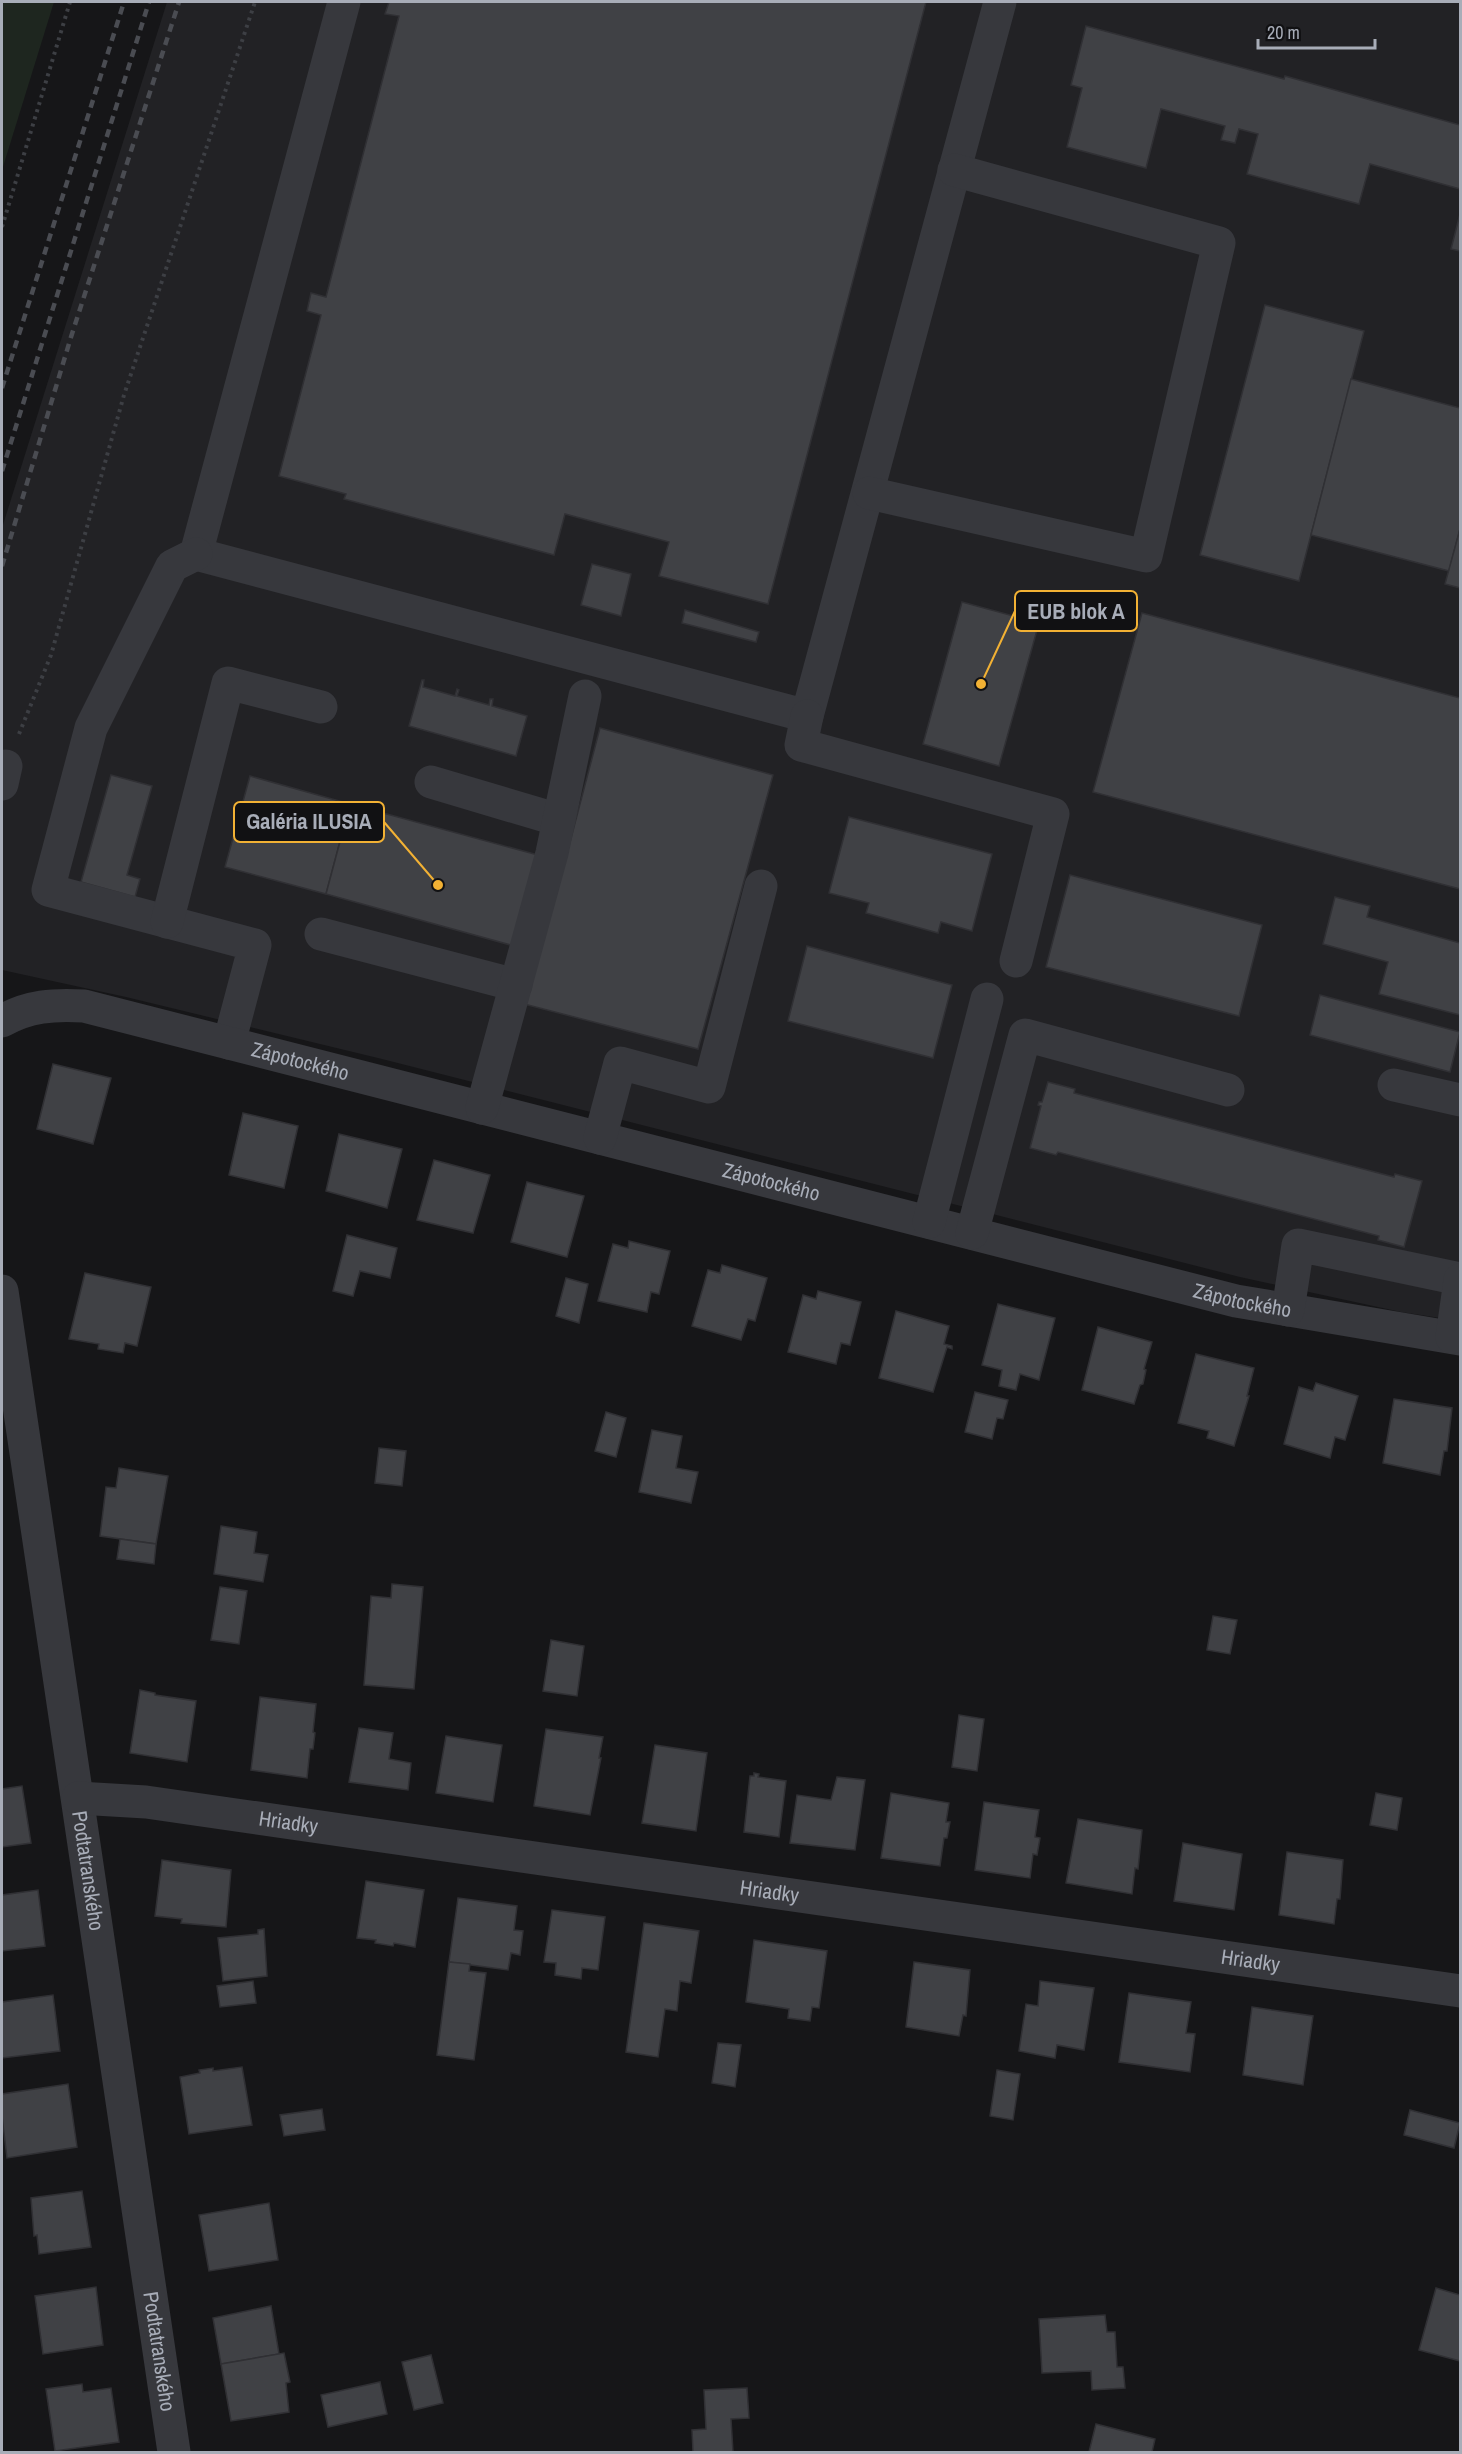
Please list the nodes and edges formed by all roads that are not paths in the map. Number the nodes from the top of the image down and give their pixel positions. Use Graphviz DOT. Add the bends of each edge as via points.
graph roads {
  1 [pos="344,2"];
  2 [pos="1000,2"];
  3 [pos="954,170"];
  4 [pos="869,493"];
  5 [pos="196,554"];
  6 [pos="585,696"];
  7 [pos="321,707"];
  8 [pos="807,716"];
  9 [pos="431,782"];
  10 [pos="559,820"];
  11 [pos="761,886"];
  12 [pos="167,922"];
  13 [pos="321,934"];
  14 [pos="1016,961"];
  15 [pos="516,985"];
  16 [pos="987,999"];
  17 [pos="2,1019"];
  18 [pos="230,1043"];
  19 [pos="1394,1085"];
  20 [pos="1228,1090"];
  21 [pos="1461,1100"];
  22 [pos="482,1108"];
  23 [pos="600,1138"];
  24 [pos="929,1222"];
  25 [pos="972,1233"];
  26 [pos="1461,1280"];
  27 [pos="2,1291"];
  28 [pos="1288,1310"];
  29 [pos="1456,1338"];
  30 [pos="78,1798"];
  31 [pos="1461,1991"];
  32 [pos="174,2452"];
  1 -- 5 [label="street"];
  2 -- 3 [label="street"];
  3 -- 4 [label="street"];
  3 -- 4 [label="street" via="1219,243 1146,556"];
  4 -- 8 [label="street"];
  5 -- 8 [label="street"];
  5 -- 12 [label="street" via="172,566 91,728 48,890"];
  6 -- 10 [label="street"];
  7 -- 12 [label="street" via="228,683"];
  8 -- 14 [label="street" via="801,745 1053,814"];
  9 -- 10 [label="street"];
  10 -- 15 [label="street"];
  11 -- 23 [label="street" via="709,1087 620,1063"];
  12 -- 18 [label="street" via="255,945"];
  13 -- 15 [label="street"];
  15 -- 22 [label="street"];
  16 -- 24 [label="street"];
  17 -- 18 [label="street, Zápotockého" via="35,1007 84,1006"];
  18 -- 22 [label="street, Zápotockého"];
  19 -- 21 [label="street"];
  20 -- 25 [label="street" via="1025,1035"];
  22 -- 23 [label="street, Zápotockého"];
  23 -- 24 [label="street, Zápotockého"];
  24 -- 25 [label="street, Zápotockého"];
  25 -- 28 [label="street, Zápotockého" via="1236,1301"];
  26 -- 28 [label="street" via="1298,1245"];
  26 -- 29 [label="street"];
  27 -- 30 [label="street, Podtatranského"];
  28 -- 29 [label="street, Zápotockého"];
  30 -- 31 [label="street, Hriadky" via="170,1806"];
  30 -- 32 [label="street, Podtatranského"];
}
